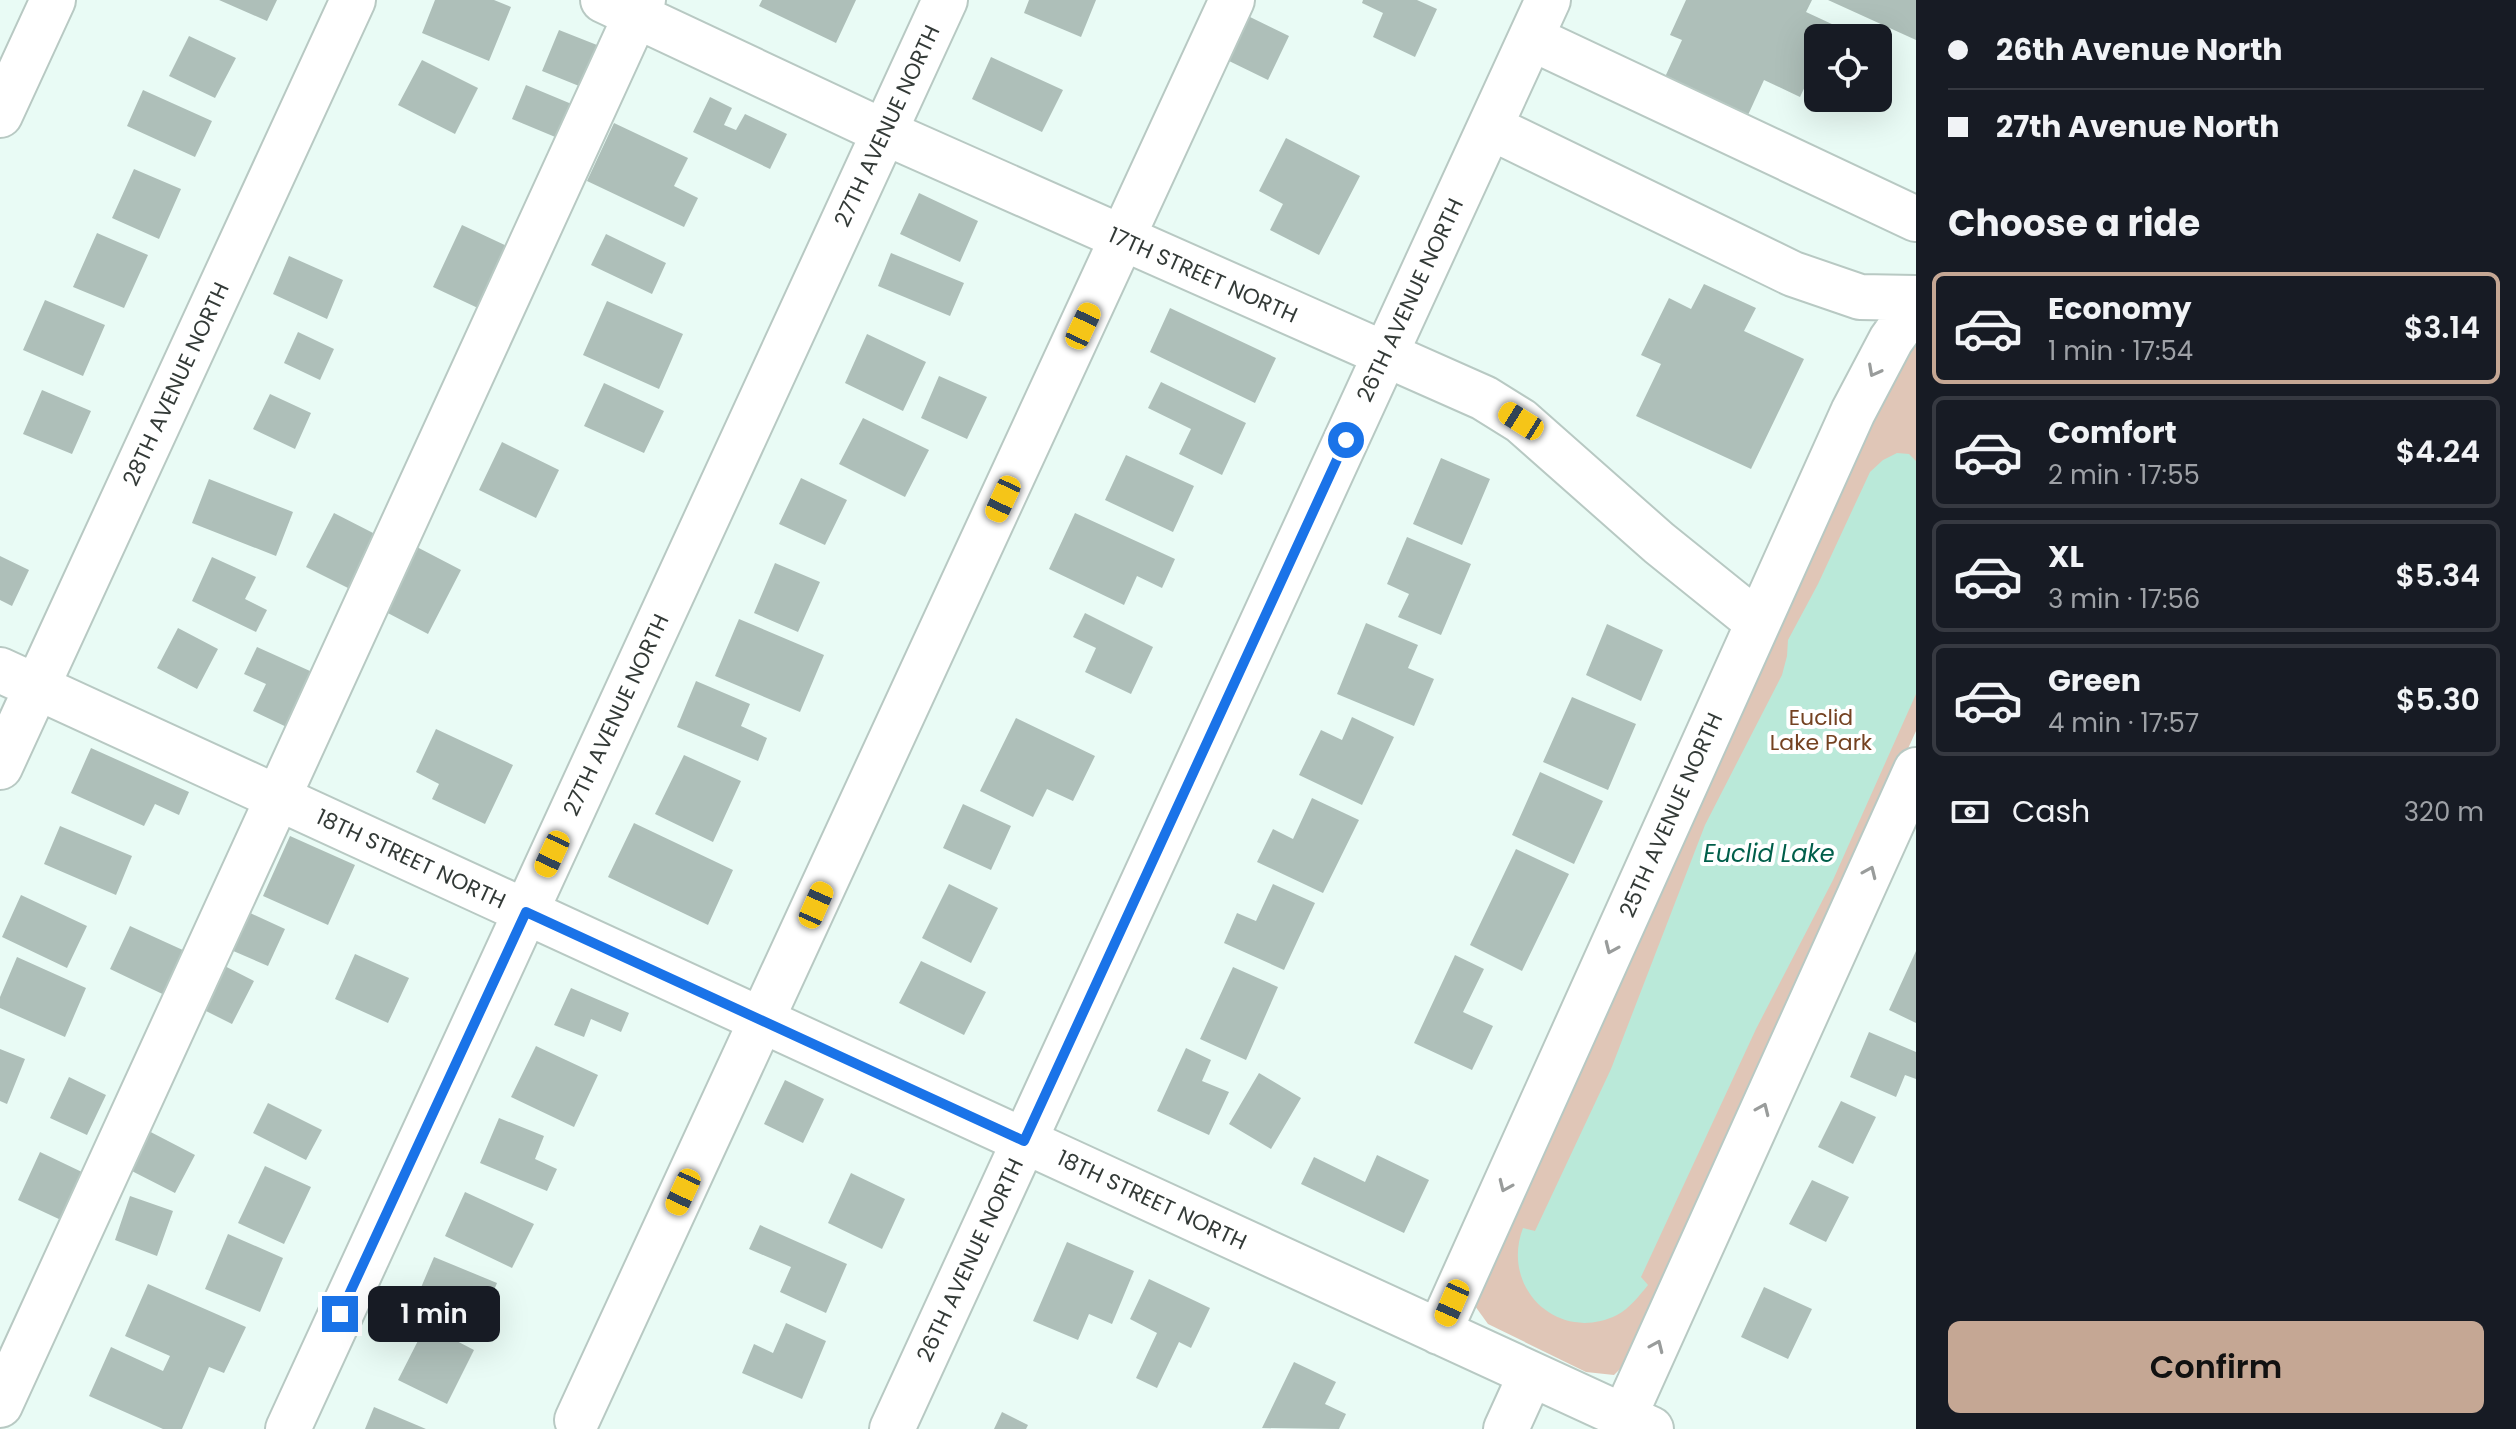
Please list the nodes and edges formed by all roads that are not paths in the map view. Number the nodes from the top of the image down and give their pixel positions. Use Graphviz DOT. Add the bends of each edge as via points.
graph roads {
  1 [pos="53,0"];
  2 [pos="353,0"];
  3 [pos="945,0"];
  4 [pos="1232,0"];
  5 [pos="627,5"];
  6 [pos="1540,19"];
  7 [pos="0,115"];
  8 [pos="1490,127"];
  9 [pos="884,132"];
  10 [pos="1916,219"];
  11 [pos="1123,239"];
  12 [pos="1916,298"];
  13 [pos="1916,305"];
  14 [pos="1385,356"];
  15 [pos="1757,622"];
  16 [pos="18,679"];
  17 [pos="0,767"];
  18 [pos="1916,770"];
  19 [pos="277,798"];
  20 [pos="526,912"];
  21 [pos="763,1021"];
  22 [pos="1024,1141"];
  23 [pos="1439,1332"];
  24 [pos="1531,1374"];
  25 [pos="0,1405"];
  26 [pos="577,1420"];
  27 [pos="1637,1423"];
  28 [pos="288,1429"];
  29 [pos="892,1429"];
  30 [pos="1506,1429"];
  1 -- 7 [label="street"];
  2 -- 16 [label="street, 28TH AVENUE NORTH"];
  3 -- 9 [label="street, 27TH AVENUE NORTH"];
  4 -- 11 [label="street"];
  5 -- 9 [label="street, 17TH STREET NORTH"];
  5 -- 19 [label="street"];
  6 -- 8 [label="street, 26TH AVENUE NORTH"];
  6 -- 10 [label="street"];
  8 -- 12 [label="street" via="1793,274 1860,297"];
  8 -- 14 [label="street, 26TH AVENUE NORTH"];
  9 -- 11 [label="street, 17TH STREET NORTH"];
  9 -- 20 [label="street, 27TH AVENUE NORTH"];
  11 -- 14 [label="street, 17TH STREET NORTH"];
  11 -- 21 [label="street"];
  13 -- 15 [label="street, 25TH AVENUE NORTH, one-way" via="1853,412"];
  14 -- 15 [label="street, 17TH STREET NORTH" via="1484,398 1521,421"];
  14 -- 22 [label="street, 26TH AVENUE NORTH"];
  15 -- 23 [label="street, 25TH AVENUE NORTH, one-way"];
  16 -- 17 [label="street, 28TH AVENUE NORTH"];
  16 -- 19 [label="street, 18TH STREET NORTH"];
  27 -- 18 [label="street, one-way"];
  19 -- 20 [label="street, 18TH STREET NORTH"];
  19 -- 25 [label="street"];
  20 -- 21 [label="street, 18TH STREET NORTH"];
  20 -- 28 [label="street, 27TH AVENUE NORTH"];
  21 -- 22 [label="street, 18TH STREET NORTH"];
  21 -- 26 [label="street"];
  22 -- 23 [label="street, 18TH STREET NORTH"];
  22 -- 29 [label="street, 26TH AVENUE NORTH"];
  23 -- 24 [label="street, 18TH STREET NORTH"];
  24 -- 27 [label="street, 18TH STREET NORTH"];
  24 -- 30 [label="street"];
}
